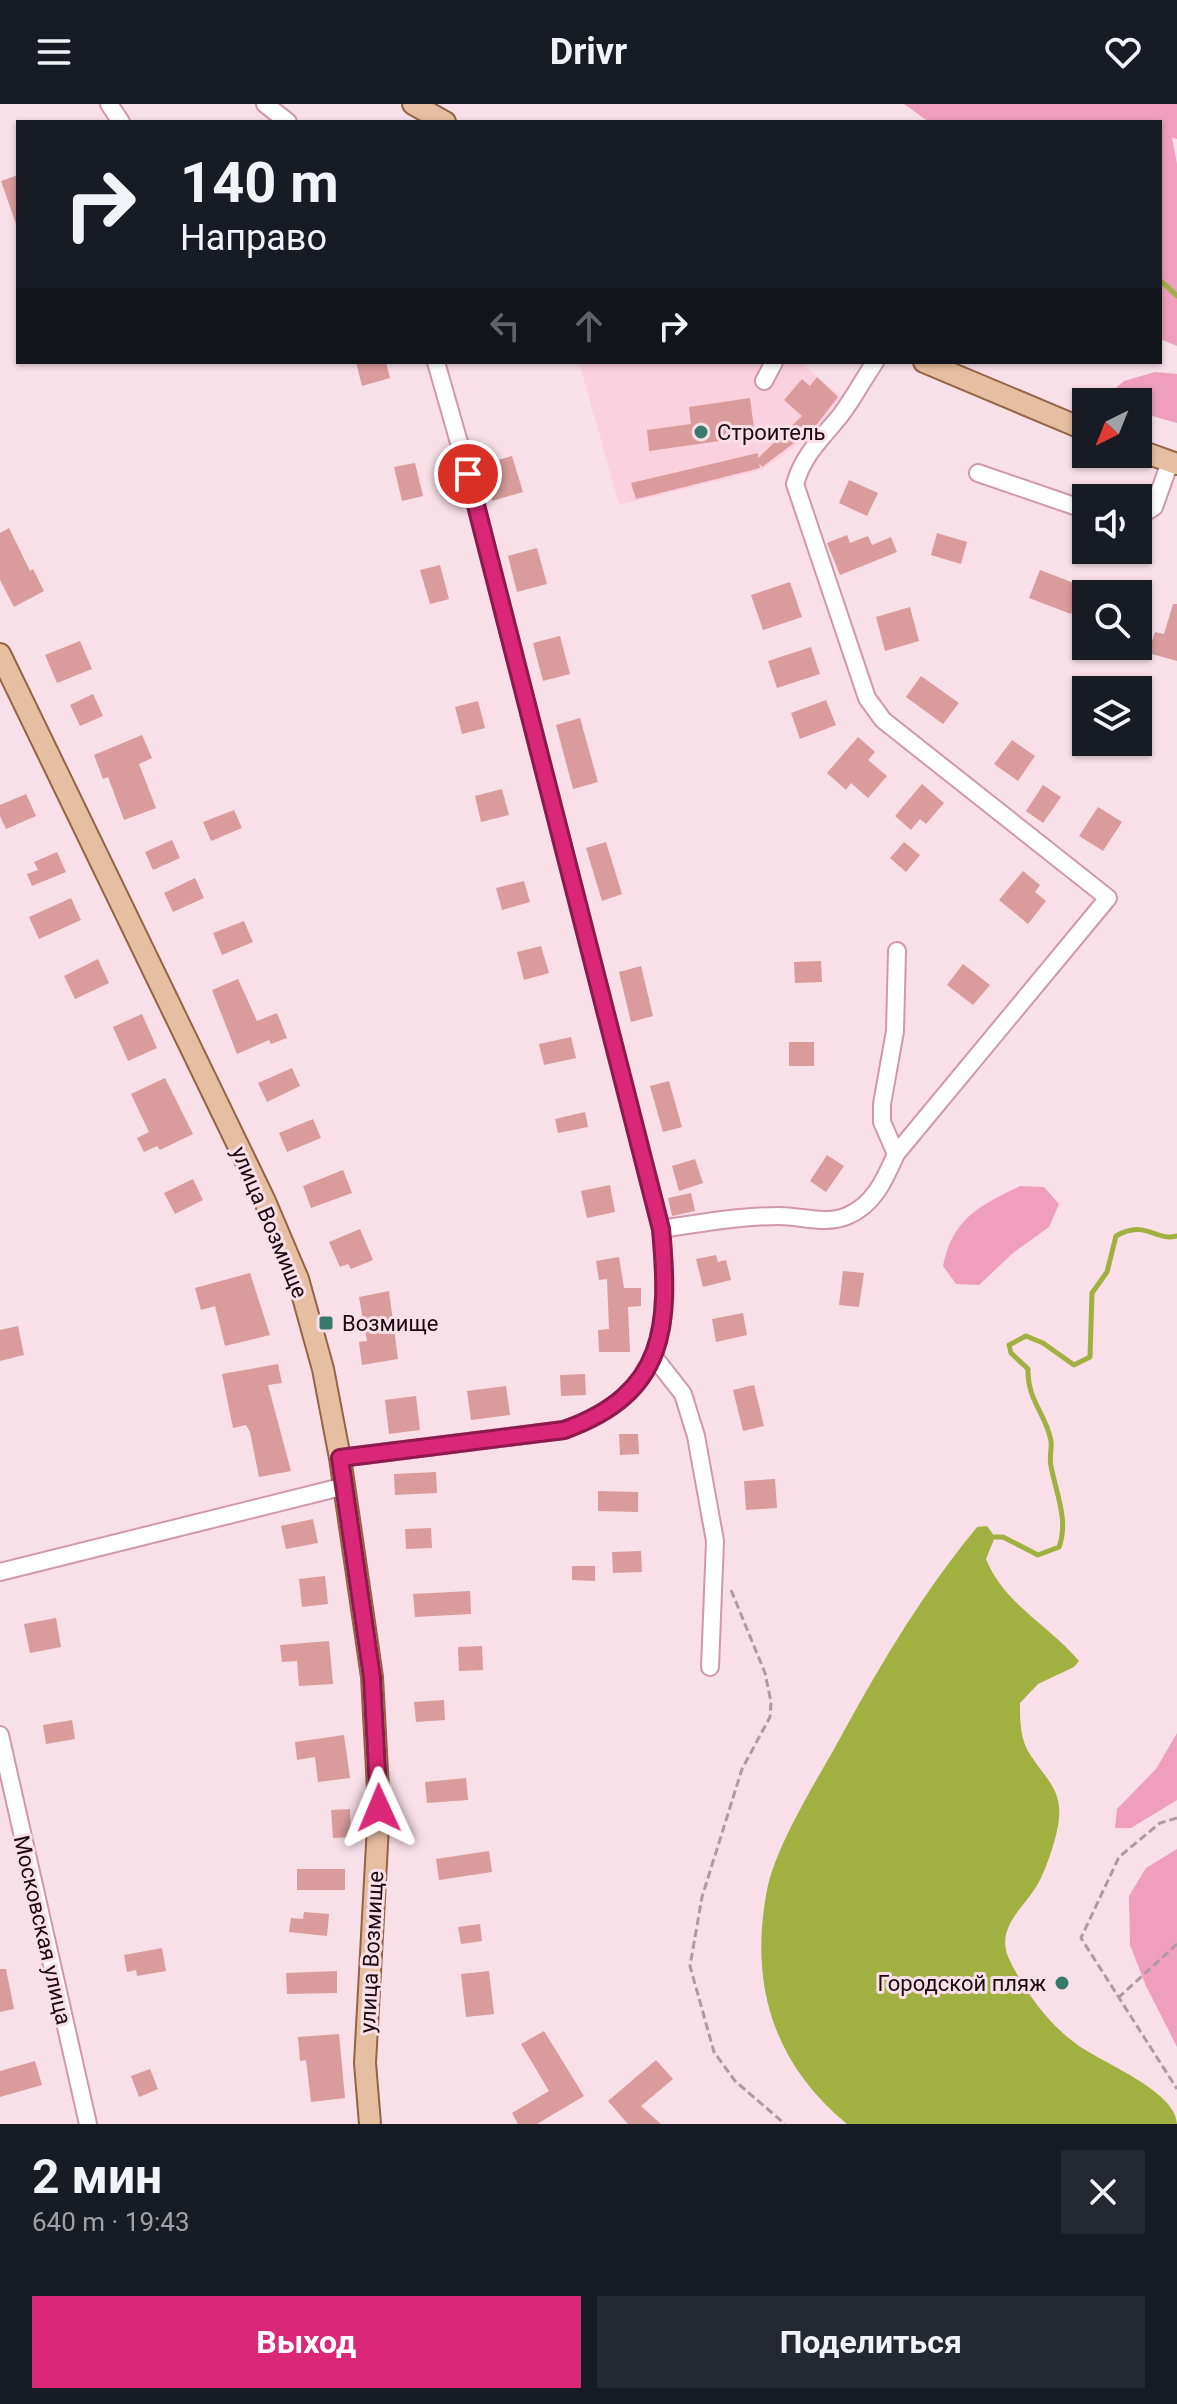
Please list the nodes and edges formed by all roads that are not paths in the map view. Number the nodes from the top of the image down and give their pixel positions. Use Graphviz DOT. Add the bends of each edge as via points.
graph roads {
  1 [pos="265,104"];
  2 [pos="413,104"];
  3 [pos="285,120"];
  4 [pos="441,120"];
  5 [pos="437,364"];
  6 [pos="773,364"];
  7 [pos="874,364"];
  8 [pos="929,364"];
  9 [pos="764,381"];
  10 [pos="1072,424"];
  11 [pos="1152,455"];
  12 [pos="1174,463"];
  13 [pos="978,473"];
  14 [pos="1072,505"];
  15 [pos="1152,508"];
  16 [pos="0,654"];
  17 [pos="897,951"];
  18 [pos="896,1154"];
  19 [pos="661,1229"];
  20 [pos="654,1357"];
  21 [pos="340,1458"];
  22 [pos="345,1486"];
  23 [pos="0,1572"];
  24 [pos="710,1667"];
  25 [pos="0,1735"];
  26 [pos="88,2124"];
  27 [pos="370,2124"];
  1 -- 3 [label="street"];
  2 -- 4 [label="main road"];
  5 -- 19 [label="street"];
  6 -- 9 [label="street"];
  7 -- 18 [label="street" via="811,449 795,484 867,698 883,720 1108,898"];
  8 -- 10 [label="main road"];
  11 -- 12 [label="main road"];
  12 -- 15 [label="street"];
  13 -- 14 [label="street"];
  16 -- 21 [label="main road, улица Возмище" via="298,1279"];
  17 -- 18 [label="street" via="895,1031 882,1104 882,1122"];
  18 -- 19 [label="street" via="882,1186 849,1216 833,1221 780,1216"];
  19 -- 20 [label="street" via="665,1314"];
  20 -- 21 [label="street" via="620,1402 564,1430"];
  20 -- 24 [label="street" via="683,1394 699,1451 715,1541"];
  21 -- 22 [label="main road, улица Возмище"];
  22 -- 23 [label="street"];
  22 -- 27 [label="main road, улица Возмище" via="378,1752 365,2063"];
  25 -- 26 [label="street, Московская улица"];
}
